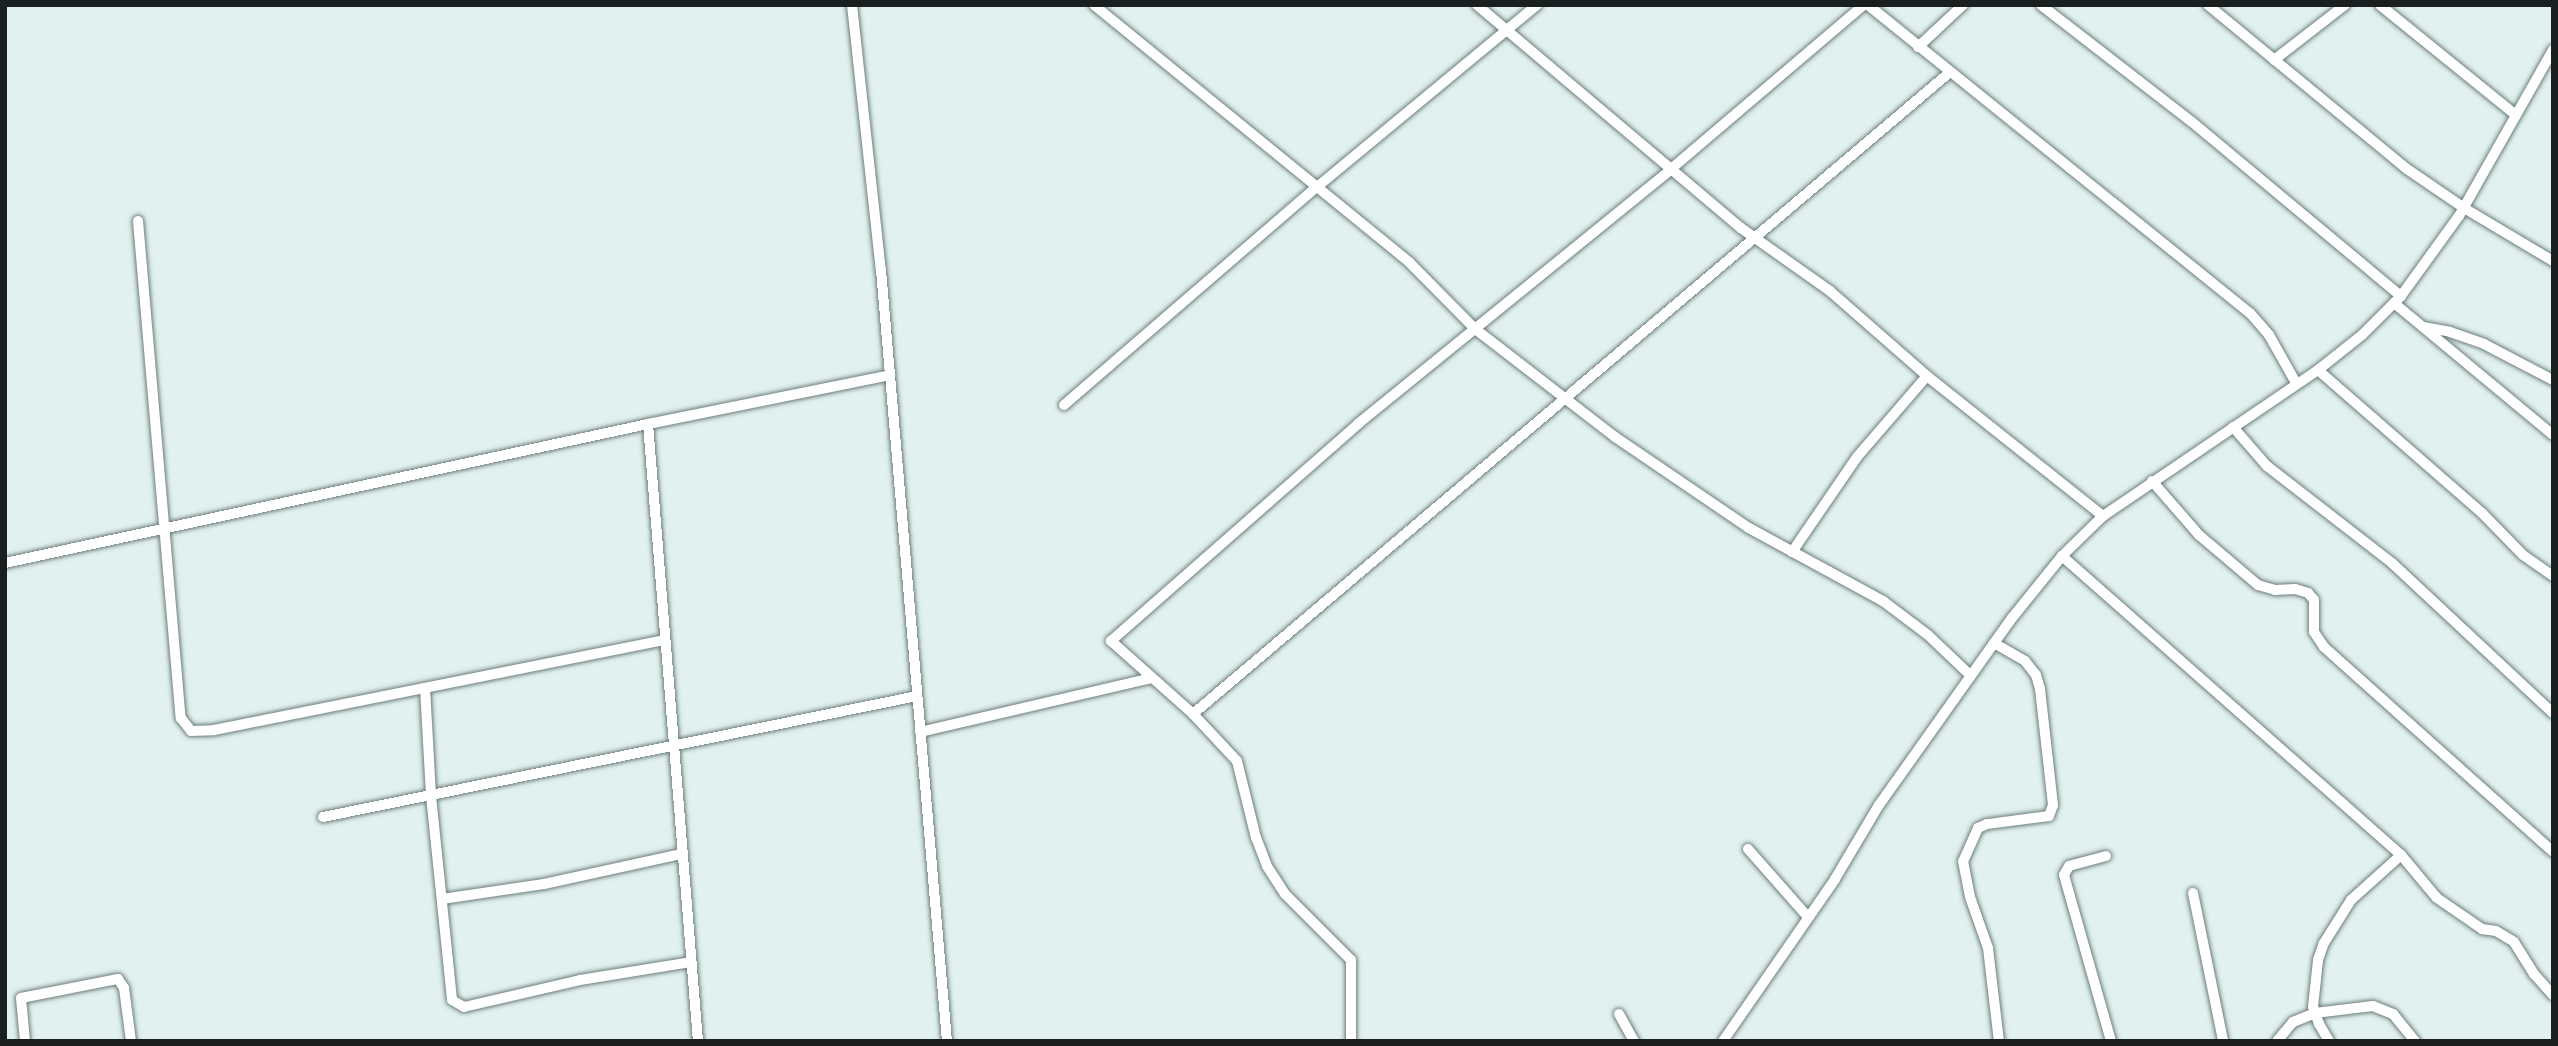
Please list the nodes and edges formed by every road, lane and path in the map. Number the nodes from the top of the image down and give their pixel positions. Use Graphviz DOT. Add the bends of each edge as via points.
graph roads {
  1 [pos="852,5"];
  2 [pos="1094,5"];
  3 [pos="1477,5"];
  4 [pos="1537,5"];
  5 [pos="1866,5"];
  6 [pos="1963,5"];
  7 [pos="2040,5"];
  8 [pos="2208,5"];
  9 [pos="2345,5"];
  10 [pos="2381,5"];
  11 [pos="1507,29"];
  12 [pos="1918,47"];
  13 [pos="2553,50"];
  14 [pos="2274,61"];
  15 [pos="1950,72"];
  16 [pos="2516,115"];
  17 [pos="1671,169"];
  18 [pos="1317,187"];
  19 [pos="2463,208"];
  20 [pos="138,220"];
  21 [pos="1755,237"];
  22 [pos="2553,261"];
  23 [pos="2397,300"];
  24 [pos="2422,327"];
  25 [pos="1474,328"];
  26 [pos="2318,370"];
  27 [pos="890,375"];
  28 [pos="1927,376"];
  29 [pos="2553,380"];
  30 [pos="2296,383"];
  31 [pos="1566,397"];
  32 [pos="1064,405"];
  33 [pos="648,424"];
  34 [pos="2233,427"];
  35 [pos="2553,435"];
  36 [pos="2152,481"];
  37 [pos="2103,516"];
  38 [pos="165,528"];
  39 [pos="1792,552"];
  40 [pos="2062,556"];
  41 [pos="5,563"];
  42 [pos="2553,576"];
  43 [pos="665,640"];
  44 [pos="1994,643"];
  45 [pos="1971,676"];
  46 [pos="1152,678"];
  47 [pos="425,688"];
  48 [pos="917,696"];
  49 [pos="2553,713"];
  50 [pos="1193,714"];
  51 [pos="920,732"];
  52 [pos="674,747"];
  53 [pos="431,796"];
  54 [pos="323,817"];
  55 [pos="1748,849"];
  56 [pos="2553,852"];
  57 [pos="682,854"];
  58 [pos="2401,855"];
  59 [pos="2106,856"];
  60 [pos="2193,893"];
  61 [pos="442,899"];
  62 [pos="1808,917"];
  63 [pos="691,962"];
  64 [pos="2553,995"];
  65 [pos="2315,1013"];
  66 [pos="1619,1014"];
  67 [pos="25,1041"];
  68 [pos="131,1041"];
  69 [pos="698,1041"];
  70 [pos="947,1041"];
  71 [pos="1351,1041"];
  72 [pos="1634,1041"];
  73 [pos="1723,1041"];
  74 [pos="1999,1041"];
  75 [pos="2111,1041"];
  76 [pos="2223,1041"];
  77 [pos="2277,1041"];
  78 [pos="2329,1041"];
  79 [pos="2415,1041"];
  1 -- 27 [label="street"];
  2 -- 18 [label="street"];
  3 -- 11 [label="street"];
  4 -- 11 [label="street"];
  5 -- 12 [label="street"];
  5 -- 17 [label="street"];
  6 -- 12 [label="street"];
  7 -- 23 [label="street" via="2192,122"];
  8 -- 14 [label="street"];
  9 -- 14 [label="street"];
  10 -- 16 [label="street"];
  11 -- 17 [label="street"];
  11 -- 18 [label="street"];
  12 -- 15 [label="street"];
  13 -- 16 [label="street"];
  14 -- 19 [label="street" via="2407,169"];
  15 -- 21 [label="street"];
  15 -- 30 [label="street" via="2250,313 2269,335"];
  16 -- 19 [label="street"];
  17 -- 21 [label="street"];
  17 -- 25 [label="street"];
  18 -- 25 [label="street" via="1410,263"];
  18 -- 32 [label="street"];
  19 -- 22 [label="street"];
  19 -- 23 [label="street"];
  20 -- 38 [label="street"];
  21 -- 28 [label="street" via="1830,291"];
  21 -- 31 [label="street"];
  23 -- 24 [label="street"];
  23 -- 26 [label="street"];
  24 -- 29 [label="street" via="2484,344"];
  24 -- 35 [label="street"];
  25 -- 31 [label="street"];
  25 -- 46 [label="street" via="1111,641"];
  26 -- 30 [label="street"];
  26 -- 42 [label="street" via="2482,513 2523,555"];
  27 -- 33 [label="street"];
  27 -- 48 [label="street"];
  28 -- 37 [label="street"];
  28 -- 39 [label="street" via="1857,457"];
  30 -- 34 [label="street"];
  31 -- 39 [label="street" via="1615,437"];
  31 -- 50 [label="street"];
  33 -- 38 [label="street"];
  33 -- 43 [label="street"];
  34 -- 36 [label="street"];
  34 -- 49 [label="street" via="2267,466 2392,563"];
  36 -- 37 [label="street"];
  36 -- 56 [label="street" via="2199,535 2258,584 2308,593 2314,600 2314,632 2324,647"];
  37 -- 40 [label="street"];
  38 -- 41 [label="street"];
  38 -- 47 [label="street" via="181,718 191,731"];
  39 -- 45 [label="street" via="1883,601"];
  40 -- 44 [label="street"];
  40 -- 58 [label="street"];
  43 -- 47 [label="street"];
  43 -- 52 [label="street"];
  44 -- 45 [label="street"];
  44 -- 74 [label="street" via="2025,661 2036,675 2053,805 2049,816 1978,828 1963,860 1988,948"];
  45 -- 62 [label="street" via="1879,805"];
  46 -- 50 [label="street"];
  46 -- 51 [label="street"];
  47 -- 53 [label="street"];
  48 -- 51 [label="street"];
  48 -- 52 [label="street"];
  50 -- 71 [label="street" via="1237,761 1266,866 1286,894 1351,960"];
  51 -- 70 [label="street"];
  52 -- 53 [label="street"];
  52 -- 57 [label="street"];
  53 -- 54 [label="street"];
  53 -- 61 [label="street"];
  55 -- 62 [label="street"];
  57 -- 61 [label="street" via="544,884"];
  57 -- 63 [label="street"];
  58 -- 64 [label="street" via="2437,898 2482,929 2514,942"];
  58 -- 65 [label="street" via="2351,900 2324,943 2314,988"];
  59 -- 75 [label="street" via="2070,866 2064,875"];
  60 -- 76 [label="street"];
  61 -- 63 [label="street" via="452,1000 464,1007 580,980"];
  62 -- 73 [label="street"];
  63 -- 69 [label="street"];
  65 -- 77 [label="street" via="2293,1022"];
  65 -- 78 [label="street"];
  65 -- 79 [label="street" via="2373,1006 2393,1014"];
  66 -- 72 [label="street"];
  67 -- 68 [label="street" via="21,998 118,979 124,988"];
}
